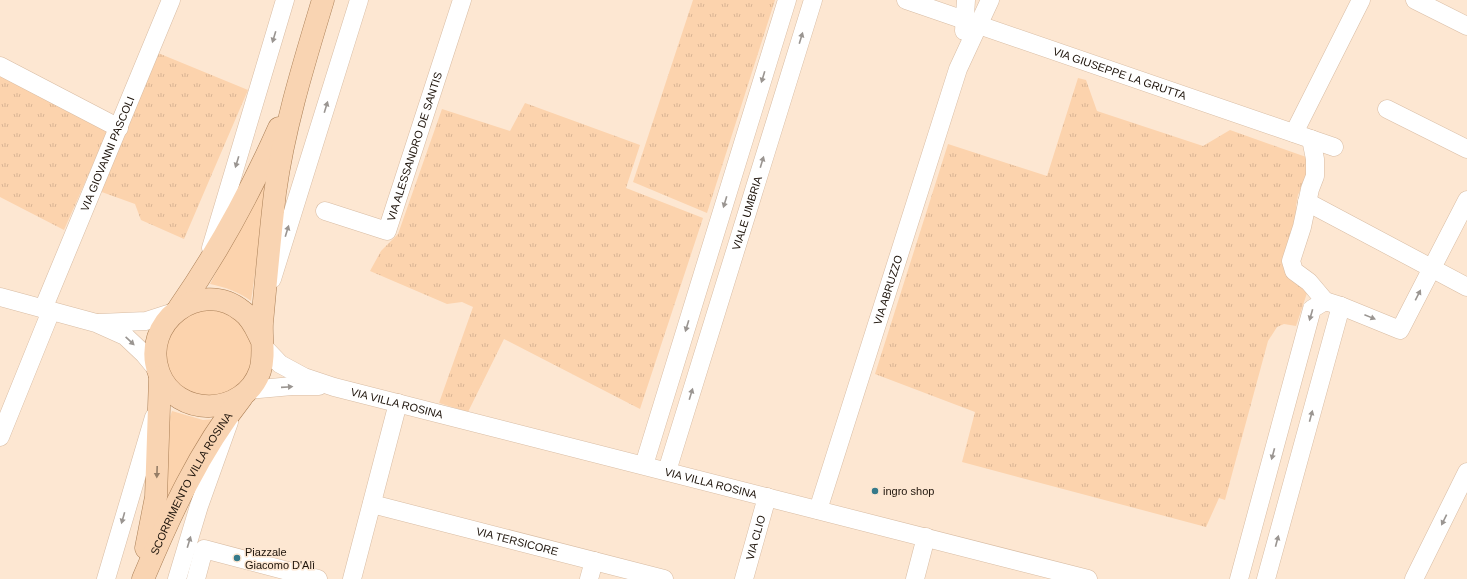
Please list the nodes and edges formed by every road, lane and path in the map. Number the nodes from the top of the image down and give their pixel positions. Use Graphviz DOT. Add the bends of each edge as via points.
graph roads {
  1 [pos="171,0"];
  2 [pos="285,0"];
  3 [pos="323,0"];
  4 [pos="359,0"];
  5 [pos="462,0"];
  6 [pos="787,0"];
  7 [pos="812,0"];
  8 [pos="906,0"];
  9 [pos="966,0"];
  10 [pos="990,0"];
  11 [pos="1361,0"];
  12 [pos="1415,0"];
  13 [pos="963,15"];
  14 [pos="1467,26"];
  15 [pos="0,66"];
  16 [pos="295,92"];
  17 [pos="1387,109"];
  18 [pos="119,128"];
  19 [pos="747,131"];
  20 [pos="1294,133"];
  21 [pos="770,138"];
  22 [pos="1311,139"];
  23 [pos="1334,147"];
  24 [pos="1467,149"];
  25 [pos="1467,200"];
  26 [pos="1307,202"];
  27 [pos="325,211"];
  28 [pos="1432,268"];
  29 [pos="205,269"];
  30 [pos="701,280"];
  31 [pos="724,287"];
  32 [pos="1467,287"];
  33 [pos="0,297"];
  34 [pos="1333,304"];
  35 [pos="263,308"];
  36 [pos="47,310"];
  37 [pos="176,310"];
  38 [pos="96,323"];
  39 [pos="261,342"];
  40 [pos="159,374"];
  41 [pos="334,387"];
  42 [pos="243,396"];
  43 [pos="159,401"];
  44 [pos="398,403"];
  45 [pos="660,413"];
  46 [pos="682,420"];
  47 [pos="0,437"];
  48 [pos="644,465"];
  49 [pos="667,471"];
  50 [pos="1467,472"];
  51 [pos="767,497"];
  52 [pos="1462,498"];
  53 [pos="372,504"];
  54 [pos="818,510"];
  55 [pos="926,537"];
  56 [pos="594,561"];
  57 [pos="616,573"];
  58 [pos="106,579"];
  59 [pos="142,579"];
  60 [pos="178,579"];
  61 [pos="196,579"];
  62 [pos="318,579"];
  63 [pos="352,579"];
  64 [pos="589,579"];
  65 [pos="664,579"];
  66 [pos="744,579"];
  67 [pos="915,579"];
  68 [pos="1088,579"];
  69 [pos="1239,579"];
  70 [pos="1266,579"];
  71 [pos="1414,579"];
  1 -- 18 [label="street, VIA GIOVANNI PASCOLI"];
  2 -- 29 [label="street, one-way"];
  3 -- 16 [label="main road"];
  35 -- 4 [label="street, one-way"];
  5 -- 27 [label="street, VIA ALESSANDRO DE SANTIS" via="387,231"];
  6 -- 19 [label="street, one-way"];
  21 -- 7 [label="street, VIALE UMBRIA, one-way"];
  8 -- 13 [label="street, VIA GIUSEPPE LA GRUTTA"];
  9 -- 13 [label="street"];
  10 -- 13 [label="street"];
  11 -- 20 [label="street"];
  12 -- 14 [label="street"];
  13 -- 20 [label="street, VIA GIUSEPPE LA GRUTTA"];
  13 -- 54 [label="street, VIA ABRUZZO" via="958,69"];
  15 -- 18 [label="street"];
  16 -- 29 [label="main road" via="260,172"];
  16 -- 35 [label="main road" via="276,191"];
  17 -- 24 [label="street"];
  18 -- 36 [label="street, VIA GIOVANNI PASCOLI"];
  19 -- 21 [label="street"];
  19 -- 30 [label="street, one-way"];
  20 -- 22 [label="street, VIA GIUSEPPE LA GRUTTA"];
  31 -- 21 [label="street, VIALE UMBRIA, one-way"];
  22 -- 23 [label="street, VIA GIUSEPPE LA GRUTTA"];
  22 -- 26 [label="street" via="1315,176"];
  25 -- 28 [label="street"];
  26 -- 28 [label="street"];
  26 -- 34 [label="street" via="1291,261 1294,271"];
  28 -- 32 [label="street"];
  34 -- 28 [label="street, one-way" via="1400,330"];
  29 -- 37 [label="main road"];
  30 -- 31 [label="street"];
  30 -- 45 [label="street, one-way"];
  46 -- 31 [label="street, VIALE UMBRIA, one-way"];
  33 -- 36 [label="street"];
  34 -- 69 [label="street, one-way" via="1312,309"];
  70 -- 34 [label="street, one-way"];
  35 -- 39 [label="main road"];
  36 -- 38 [label="street"];
  36 -- 47 [label="street, VIA GIOVANNI PASCOLI"];
  37 -- 38 [label="street" via="146,321"];
  37 -- 39 [label="main road" via="194,301 211,299 228,303 242,311 254,324"];
  37 -- 40 [label="main road" via="162,327 155,346"];
  38 -- 40 [label="street, one-way" via="125,336 144,354"];
  39 -- 41 [label="street, VIA VILLA ROSINA" via="280,364 304,377"];
  39 -- 42 [label="main road" via="260,371"];
  40 -- 42 [label="main road" via="167,387 187,403 199,406 224,405"];
  40 -- 43 [label="main road, SCORRIMENTO VILLA ROSINA"];
  42 -- 41 [label="street, VIA VILLA ROSINA, one-way" via="292,386"];
  41 -- 44 [label="street, VIA VILLA ROSINA"];
  42 -- 59 [label="main road, SCORRIMENTO VILLA ROSINA" via="187,482"];
  60 -- 42 [label="street, one-way" via="199,506"];
  43 -- 58 [label="street, one-way"];
  43 -- 59 [label="main road, SCORRIMENTO VILLA ROSINA, one-way" via="156,497"];
  44 -- 48 [label="street, VIA VILLA ROSINA"];
  44 -- 53 [label="street"];
  45 -- 46 [label="street"];
  45 -- 48 [label="street"];
  46 -- 49 [label="street, VIALE UMBRIA"];
  48 -- 49 [label="street, VIA VILLA ROSINA"];
  49 -- 51 [label="street, VIA VILLA ROSINA"];
  50 -- 52 [label="street"];
  51 -- 54 [label="street, VIA VILLA ROSINA"];
  51 -- 66 [label="street, VIA CLIO"];
  52 -- 71 [label="street, one-way"];
  53 -- 56 [label="street, VIA TERSICORE"];
  53 -- 63 [label="street"];
  54 -- 55 [label="street, VIA VILLA ROSINA"];
  55 -- 67 [label="street"];
  55 -- 68 [label="street, VIA VILLA ROSINA"];
  56 -- 57 [label="street, VIA TERSICORE"];
  56 -- 64 [label="street"];
  57 -- 65 [label="street, VIA TERSICORE"];
  61 -- 62 [label="street" via="204,550"];
}
